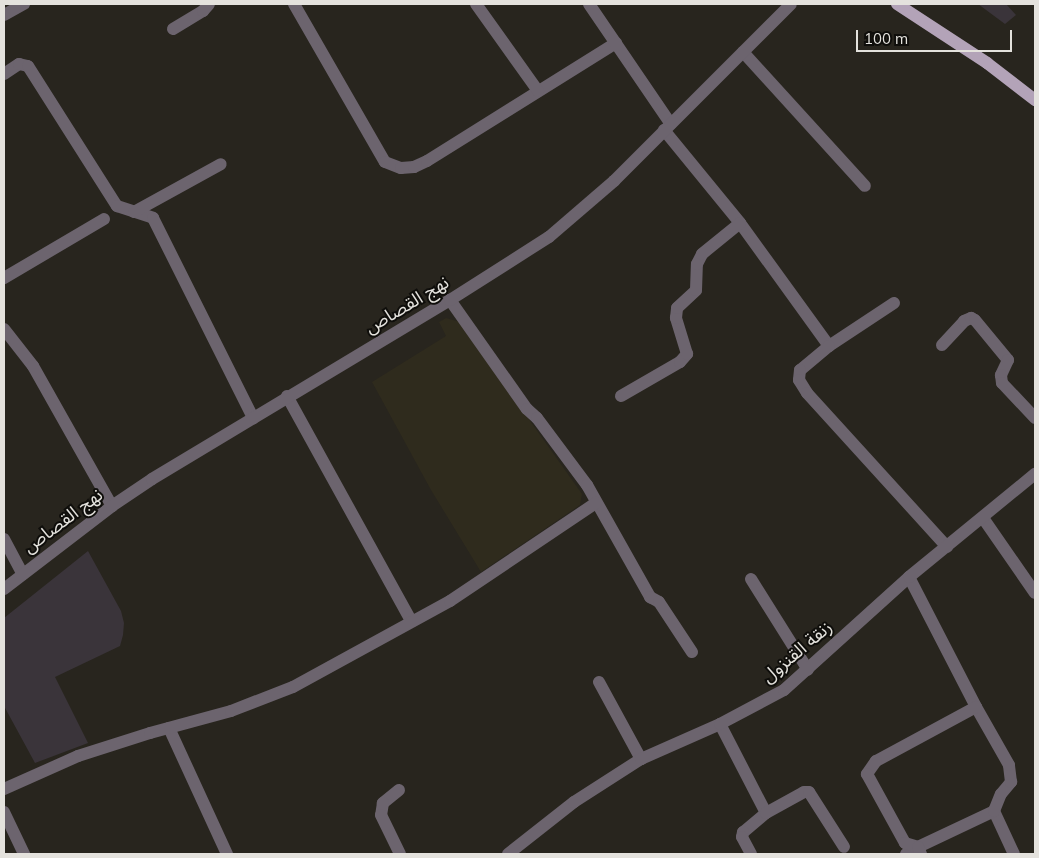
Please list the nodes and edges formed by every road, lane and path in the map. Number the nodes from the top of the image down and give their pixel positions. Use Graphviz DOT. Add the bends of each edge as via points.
graph roads {
  1 [pos="24,4"];
  2 [pos="209,4"];
  3 [pos="294,4"];
  4 [pos="476,4"];
  5 [pos="589,4"];
  6 [pos="791,4"];
  7 [pos="903,5"];
  8 [pos="4,15"];
  9 [pos="173,29"];
  10 [pos="616,43"];
  11 [pos="743,52"];
  12 [pos="4,74"];
  13 [pos="538,91"];
  14 [pos="1035,100"];
  15 [pos="667,127"];
  16 [pos="221,164"];
  17 [pos="865,186"];
  18 [pos="134,212"];
  19 [pos="104,219"];
  20 [pos="740,223"];
  21 [pos="4,278"];
  22 [pos="450,300"];
  23 [pos="894,302"];
  24 [pos="4,329"];
  25 [pos="942,345"];
  26 [pos="829,346"];
  27 [pos="287,396"];
  28 [pos="621,396"];
  29 [pos="253,418"];
  30 [pos="1035,418"];
  31 [pos="1035,474"];
  32 [pos="596,503"];
  33 [pos="112,506"];
  34 [pos="983,518"];
  35 [pos="4,539"];
  36 [pos="947,547"];
  37 [pos="23,574"];
  38 [pos="909,577"];
  39 [pos="751,579"];
  40 [pos="4,589"];
  41 [pos="1035,593"];
  42 [pos="412,621"];
  43 [pos="692,652"];
  44 [pos="808,670"];
  45 [pos="599,682"];
  46 [pos="976,707"];
  47 [pos="720,724"];
  48 [pos="169,728"];
  49 [pos="641,759"];
  50 [pos="4,789"];
  51 [pos="399,790"];
  52 [pos="994,811"];
  53 [pos="4,812"];
  54 [pos="766,813"];
  55 [pos="844,847"];
  56 [pos="919,851"];
  57 [pos="24,854"];
  58 [pos="228,854"];
  59 [pos="400,854"];
  60 [pos="508,854"];
  61 [pos="751,854"];
  62 [pos="906,854"];
  63 [pos="1014,854"];
  1 -- 8 [label="street"];
  2 -- 9 [label="street"];
  3 -- 13 [label="street" via="380,155 394,167 414,167 427,161"];
  4 -- 13 [label="street"];
  5 -- 10 [label="street"];
  6 -- 11 [label="street, نهج القصاص"];
  7 -- 14 [label="main road" via="988,63"];
  10 -- 13 [label="street"];
  10 -- 15 [label="street"];
  11 -- 15 [label="street, نهج القصاص"];
  11 -- 17 [label="street"];
  12 -- 18 [label="street" via="19,64 28,66 113,201"];
  15 -- 20 [label="street"];
  15 -- 22 [label="street, نهج القصاص" via="614,181 549,238"];
  16 -- 18 [label="street"];
  18 -- 29 [label="street" via="153,218"];
  19 -- 21 [label="street"];
  20 -- 26 [label="street"];
  20 -- 28 [label="street" via="702,254 697,264 696,290 677,308 676,318 687,354 680,362"];
  22 -- 27 [label="street, نهج القصاص"];
  22 -- 32 [label="street" via="527,409 587,485"];
  23 -- 26 [label="street"];
  24 -- 33 [label="street" via="32,366"];
  25 -- 30 [label="street" via="964,321 975,320 1008,360 1001,375 1002,383"];
  26 -- 36 [label="street" via="800,370 801,384"];
  27 -- 29 [label="street, نهج القصاص"];
  27 -- 42 [label="street"];
  29 -- 33 [label="street, نهج القصاص"];
  31 -- 34 [label="street, زنقة القنزول"];
  32 -- 42 [label="street" via="457,596"];
  32 -- 43 [label="street" via="650,597 659,602"];
  33 -- 37 [label="street, نهج القصاص"];
  34 -- 36 [label="street, زنقة القنزول"];
  34 -- 41 [label="street"];
  35 -- 37 [label="street"];
  36 -- 38 [label="street, زنقة القنزول"];
  37 -- 40 [label="street, نهج القصاص"];
  38 -- 44 [label="street, زنقة القنزول"];
  38 -- 46 [label="street"];
  39 -- 44 [label="street"];
  42 -- 48 [label="street" via="293,687 231,711"];
  44 -- 47 [label="street, زنقة القنزول" via="772,697"];
  45 -- 49 [label="street"];
  46 -- 52 [label="street" via="1009,765 1011,782 1001,794"];
  46 -- 56 [label="street" via="876,761 867,774 904,843"];
  47 -- 49 [label="street, زنقة القنزول"];
  47 -- 54 [label="street"];
  48 -- 50 [label="street" via="78,756"];
  48 -- 58 [label="street"];
  49 -- 60 [label="street, زنقة القنزول" via="574,802"];
  51 -- 59 [label="street" via="384,803 381,815"];
  52 -- 56 [label="street"];
  52 -- 63 [label="street"];
  53 -- 57 [label="street"];
  54 -- 55 [label="street" via="804,792 810,792"];
  54 -- 61 [label="street" via="743,832 742,837"];
  56 -- 62 [label="street"];
}
